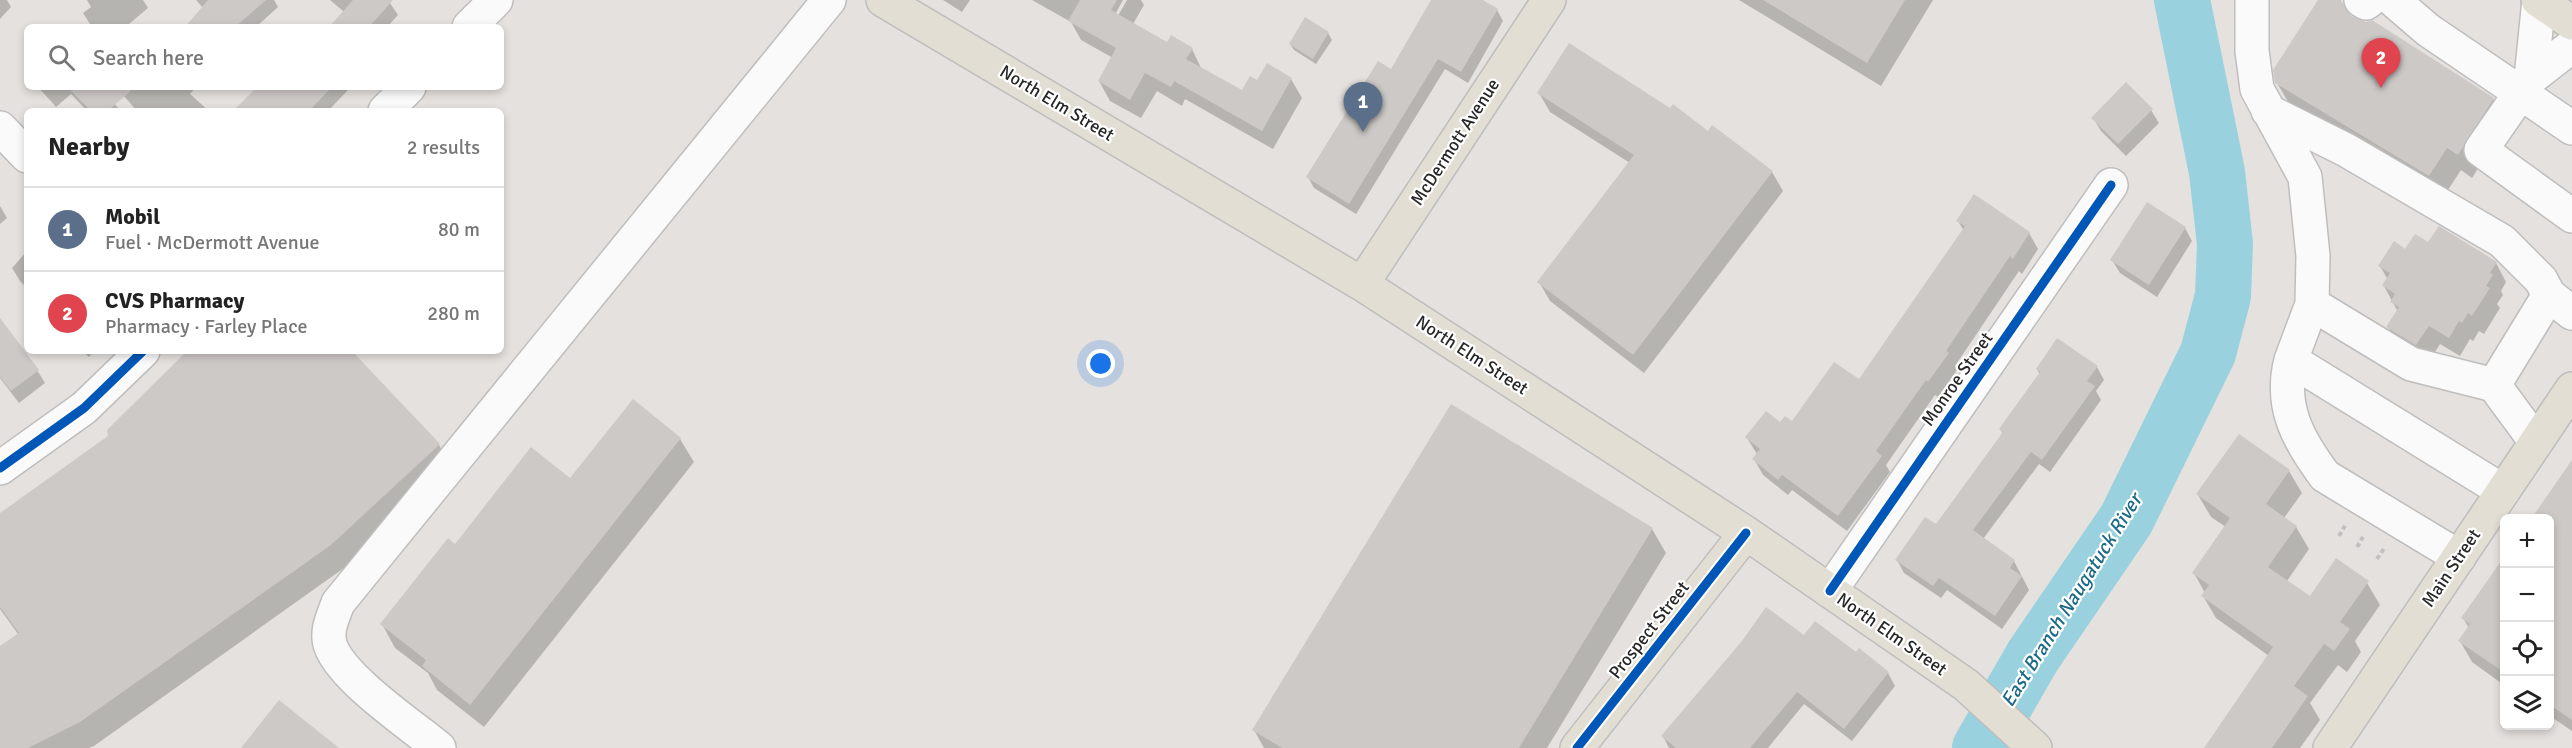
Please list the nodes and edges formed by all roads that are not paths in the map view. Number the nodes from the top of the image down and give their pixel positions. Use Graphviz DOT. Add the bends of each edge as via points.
graph roads {
  1 [pos="496,0"];
  2 [pos="829,0"];
  3 [pos="883,0"];
  4 [pos="1549,0"];
  5 [pos="2253,0"];
  6 [pos="2361,0"];
  7 [pos="2370,0"];
  8 [pos="2393,0"];
  9 [pos="2539,0"];
  10 [pos="2572,23"];
  11 [pos="472,24"];
  12 [pos="2572,46"];
  13 [pos="2526,85"];
  14 [pos="406,90"];
  15 [pos="388,108"];
  16 [pos="2268,111"];
  17 [pos="0,128"];
  18 [pos="2572,129"];
  19 [pos="24,153"];
  20 [pos="2111,185"];
  21 [pos="2572,216"];
  22 [pos="1362,284"];
  23 [pos="2312,304"];
  24 [pos="2560,304"];
  25 [pos="140,354"];
  26 [pos="2291,360"];
  27 [pos="2494,385"];
  28 [pos="2567,406"];
  29 [pos="2536,442"];
  30 [pos="0,468"];
  31 [pos="2503,491"];
  32 [pos="1746,533"];
  33 [pos="2458,557"];
  34 [pos="1830,591"];
  35 [pos="439,748"];
  36 [pos="1577,748"];
  37 [pos="2035,748"];
  38 [pos="2330,748"];
  1 -- 11 [label="street"];
  2 -- 35 [label="street" via="338,603 329,627 331,647 354,680"];
  3 -- 22 [label="main road, North Elm Street"];
  4 -- 22 [label="main road, McDermott Avenue"];
  5 -- 16 [label="street" via="2252,51 2257,89"];
  6 -- 7 [label="street"];
  8 -- 13 [label="street" via="2428,30"];
  9 -- 10 [label="main road"];
  9 -- 13 [label="street"];
  12 -- 13 [label="street"];
  13 -- 18 [label="street"];
  13 -- 21 [label="street" via="2481,150"];
  14 -- 15 [label="street"];
  16 -- 23 [label="street" via="2305,177 2313,256"];
  16 -- 24 [label="street" via="2346,150 2502,241"];
  17 -- 19 [label="street"];
  20 -- 34 [label="street, Monroe Street"];
  22 -- 32 [label="main road, North Elm Street"];
  23 -- 26 [label="street"];
  23 -- 27 [label="street" via="2411,364"];
  24 -- 27 [label="street"];
  25 -- 30 [label="street" via="84,408"];
  26 -- 31 [label="street"];
  26 -- 33 [label="street" via="2286,389 2289,413 2310,456 2325,476"];
  27 -- 29 [label="street"];
  28 -- 29 [label="main road, Main Street"];
  29 -- 31 [label="main road, Main Street"];
  31 -- 33 [label="main road, Main Street"];
  32 -- 34 [label="main road, North Elm Street"];
  32 -- 36 [label="main road, Prospect Street"];
  33 -- 38 [label="main road, Main Street"];
  34 -- 37 [label="main road, North Elm Street" via="1966,685"];
}
